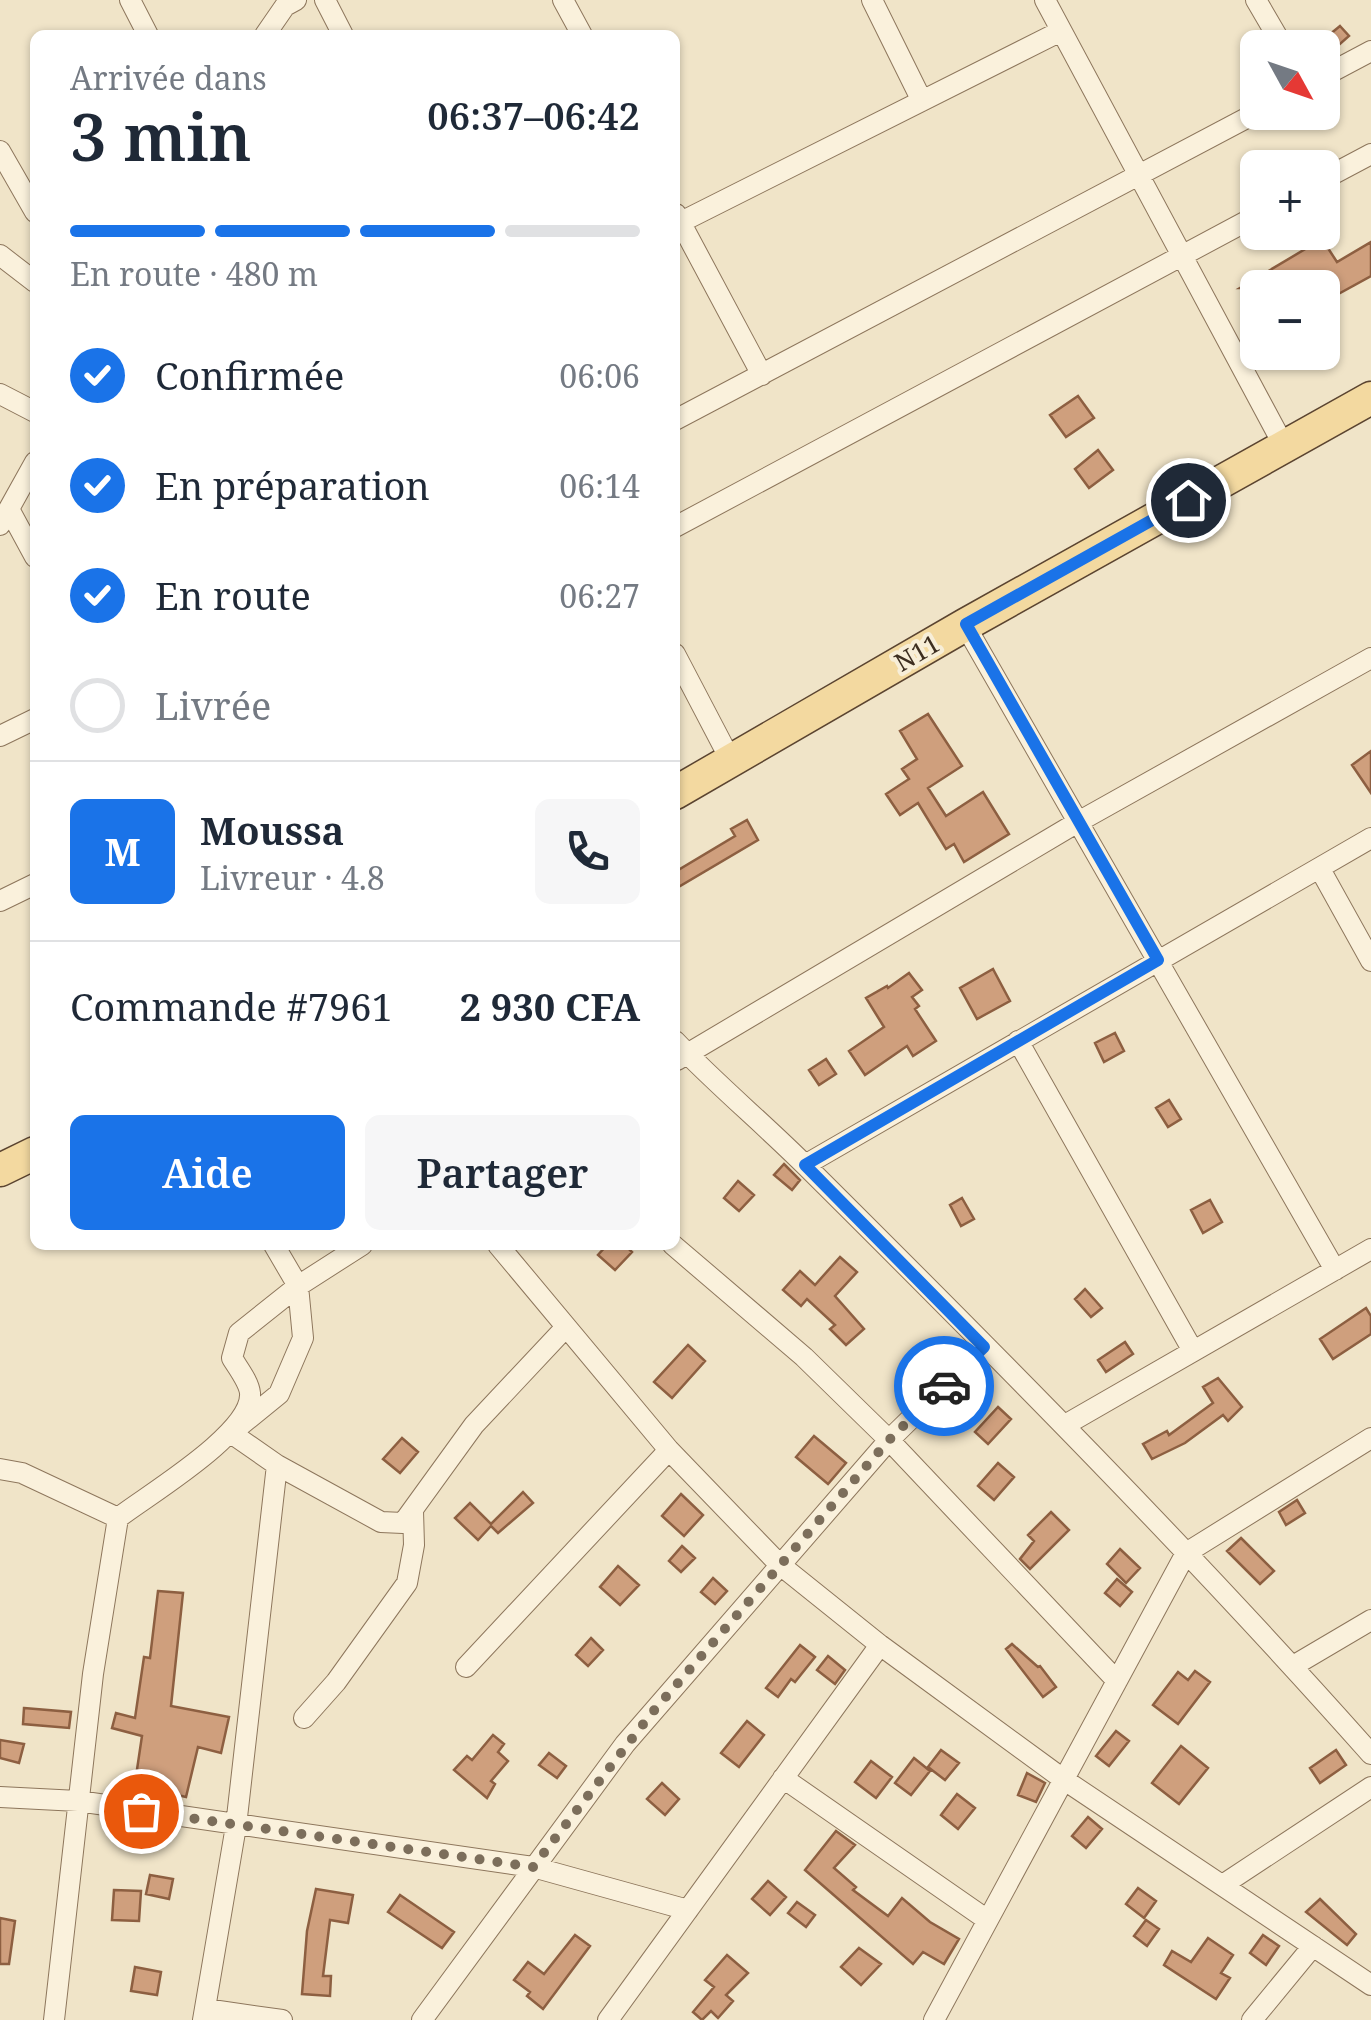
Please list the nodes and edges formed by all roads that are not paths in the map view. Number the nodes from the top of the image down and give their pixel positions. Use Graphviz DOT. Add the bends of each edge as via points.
graph roads {
  1 [pos="130,0"];
  2 [pos="296,0"];
  3 [pos="325,0"];
  4 [pos="563,0"];
  5 [pos="872,0"];
  6 [pos="1044,0"];
  7 [pos="1256,0"];
  8 [pos="145,30"];
  9 [pos="268,30"];
  10 [pos="341,30"];
  11 [pos="579,30"];
  12 [pos="1274,30"];
  13 [pos="1061,31"];
  14 [pos="1371,51"];
  15 [pos="1340,67"];
  16 [pos="922,101"];
  17 [pos="1240,122"];
  18 [pos="0,151"];
  19 [pos="1371,154"];
  20 [pos="1340,170"];
  21 [pos="1138,176"];
  22 [pos="30,203"];
  23 [pos="680,215"];
  24 [pos="680,220"];
  25 [pos="1240,224"];
  26 [pos="0,255"];
  27 [pos="1180,256"];
  28 [pos="30,278"];
  29 [pos="762,375"];
  30 [pos="0,394"];
  31 [pos="1371,398"];
  32 [pos="30,409"];
  33 [pos="680,417"];
  34 [pos="1284,446"];
  35 [pos="30,471"];
  36 [pos="5,517"];
  37 [pos="680,525"];
  38 [pos="30,551"];
  39 [pos="966,624"];
  40 [pos="1371,658"];
  41 [pos="680,664"];
  42 [pos="30,721"];
  43 [pos="0,736"];
  44 [pos="731,761"];
  45 [pos="680,790"];
  46 [pos="1078,822"];
  47 [pos="1371,838"];
  48 [pos="1320,868"];
  49 [pos="30,886"];
  50 [pos="0,901"];
  51 [pos="1158,960"];
  52 [pos="1371,961"];
  53 [pos="1018,1041"];
  54 [pos="680,1051"];
  55 [pos="680,1053"];
  56 [pos="30,1155"];
  57 [pos="805,1165"];
  58 [pos="0,1170"];
  59 [pos="1371,1249"];
  60 [pos="277,1250"];
  61 [pos="354,1250"];
  62 [pos="502,1250"];
  63 [pos="679,1250"];
  64 [pos="1334,1270"];
  65 [pos="298,1286"];
  66 [pos="566,1327"];
  67 [pos="984,1347"];
  68 [pos="1194,1351"];
  69 [pos="1065,1425"];
  70 [pos="231,1433"];
  71 [pos="1371,1438"];
  72 [pos="889,1440"];
  73 [pos="669,1450"];
  74 [pos="277,1465"];
  75 [pos="0,1469"];
  76 [pos="413,1511"];
  77 [pos="118,1518"];
  78 [pos="1186,1552"];
  79 [pos="780,1564"];
  80 [pos="1371,1620"];
  81 [pos="880,1645"];
  82 [pos="1293,1666"];
  83 [pos="466,1667"];
  84 [pos="1117,1682"];
  85 [pos="304,1718"];
  86 [pos="1371,1754"];
  87 [pos="783,1778"];
  88 [pos="1063,1780"];
  89 [pos="1371,1788"];
  90 [pos="0,1797"];
  91 [pos="78,1802"];
  92 [pos="236,1826"];
  93 [pos="533,1867"];
  94 [pos="1224,1884"];
  95 [pos="688,1910"];
  96 [pos="986,1919"];
  97 [pos="1313,1946"];
  98 [pos="1371,1985"];
  99 [pos="204,2014"];
  100 [pos="54,2020"];
  101 [pos="282,2020"];
  102 [pos="422,2020"];
  103 [pos="608,2020"];
  104 [pos="934,2020"];
  105 [pos="1252,2020"];
  1 -- 8 [label="street"];
  2 -- 9 [label="street"];
  3 -- 10 [label="street"];
  4 -- 11 [label="street"];
  5 -- 16 [label="street"];
  6 -- 13 [label="street"];
  7 -- 12 [label="street"];
  13 -- 16 [label="street"];
  13 -- 21 [label="street"];
  14 -- 15 [label="street"];
  16 -- 23 [label="street"];
  17 -- 21 [label="street"];
  18 -- 22 [label="street"];
  19 -- 20 [label="street"];
  21 -- 27 [label="street"];
  21 -- 29 [label="street"];
  24 -- 29 [label="street"];
  25 -- 27 [label="street"];
  26 -- 28 [label="street"];
  27 -- 34 [label="street"];
  27 -- 37 [label="street"];
  29 -- 33 [label="street"];
  30 -- 32 [label="street"];
  31 -- 34 [label="main road, N11"];
  34 -- 39 [label="main road, N11"];
  35 -- 36 [label="street"];
  36 -- 38 [label="street"];
  39 -- 44 [label="main road, N11"];
  39 -- 46 [label="street"];
  40 -- 46 [label="street"];
  41 -- 44 [label="street"];
  42 -- 43 [label="street"];
  44 -- 45 [label="main road, N11"];
  46 -- 51 [label="street"];
  46 -- 54 [label="street"];
  47 -- 48 [label="street"];
  48 -- 51 [label="street"];
  48 -- 52 [label="street"];
  49 -- 50 [label="street"];
  51 -- 53 [label="street"];
  51 -- 64 [label="street"];
  53 -- 57 [label="street"];
  53 -- 68 [label="street"];
  55 -- 57 [label="street"];
  56 -- 58 [label="main road"];
  57 -- 67 [label="street"];
  59 -- 64 [label="street"];
  60 -- 65 [label="street"];
  61 -- 65 [label="street"];
  62 -- 66 [label="street"];
  63 -- 72 [label="street"];
  64 -- 68 [label="street"];
  65 -- 70 [label="street" via="302,1338 280,1394"];
  65 -- 70 [label="street" via="238,1333 232,1358 250,1390 247,1410"];
  66 -- 73 [label="street"];
  66 -- 76 [label="street" via="474,1425"];
  67 -- 69 [label="street"];
  67 -- 72 [label="street"];
  68 -- 69 [label="street"];
  69 -- 78 [label="street"];
  70 -- 74 [label="street"];
  70 -- 77 [label="street"];
  71 -- 78 [label="street"];
  72 -- 79 [label="street"];
  72 -- 84 [label="street"];
  73 -- 79 [label="street"];
  73 -- 83 [label="street"];
  74 -- 76 [label="street" via="380,1522 403,1523"];
  74 -- 92 [label="street"];
  75 -- 77 [label="street"];
  76 -- 85 [label="street" via="407,1583"];
  77 -- 91 [label="street"];
  78 -- 82 [label="street"];
  78 -- 84 [label="street"];
  79 -- 81 [label="street"];
  79 -- 93 [label="street" via="625,1744"];
  80 -- 82 [label="street"];
  81 -- 87 [label="street"];
  81 -- 88 [label="street"];
  82 -- 86 [label="street"];
  84 -- 88 [label="street"];
  87 -- 95 [label="street"];
  87 -- 96 [label="street"];
  88 -- 94 [label="street"];
  88 -- 96 [label="street"];
  89 -- 94 [label="street"];
  90 -- 91 [label="street"];
  91 -- 92 [label="street"];
  91 -- 100 [label="street"];
  92 -- 93 [label="street"];
  92 -- 99 [label="street"];
  93 -- 95 [label="street"];
  93 -- 102 [label="street"];
  94 -- 97 [label="street"];
  95 -- 103 [label="street"];
  96 -- 104 [label="street"];
  97 -- 98 [label="street"];
  97 -- 105 [label="street"];
  99 -- 101 [label="street"];
}
